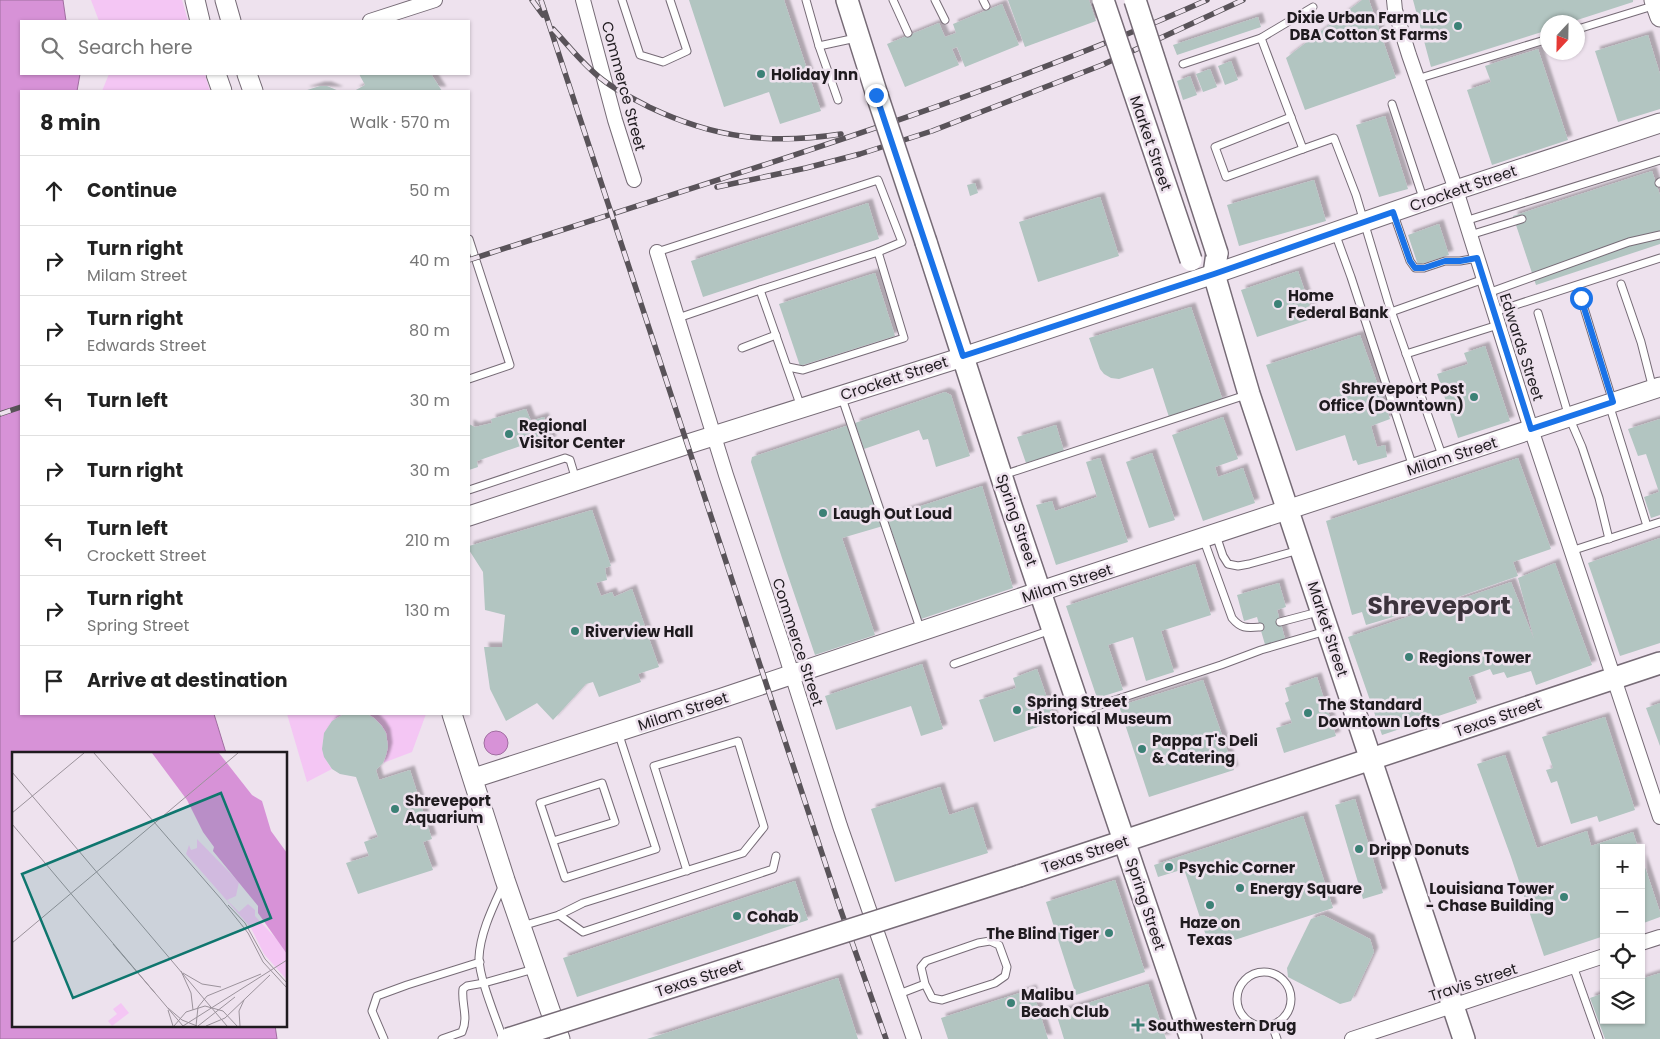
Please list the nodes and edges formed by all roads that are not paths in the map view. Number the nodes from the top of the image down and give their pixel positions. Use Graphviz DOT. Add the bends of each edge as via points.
graph roads {
  1 [pos="195,0"];
  2 [pos="225,0"];
  3 [pos="435,0"];
  4 [pos="583,0"];
  5 [pos="622,0"];
  6 [pos="670,0"];
  7 [pos="806,0"];
  8 [pos="847,0"];
  9 [pos="893,0"];
  10 [pos="935,0"];
  11 [pos="1103,0"];
  12 [pos="1135,0"];
  13 [pos="1394,0"];
  14 [pos="416,3"];
  15 [pos="1313,7"];
  16 [pos="1657,7"];
  17 [pos="200,20"];
  18 [pos="231,20"];
  19 [pos="373,20"];
  20 [pos="945,20"];
  21 [pos="1585,27"];
  22 [pos="908,33"];
  23 [pos="858,37"];
  24 [pos="1262,38"];
  25 [pos="1540,41"];
  26 [pos="819,46"];
  27 [pos="1183,64"];
  28 [pos="216,75"];
  29 [pos="247,75"];
  30 [pos="1417,79"];
  31 [pos="222,90"];
  32 [pos="253,90"];
  33 [pos="838,100"];
  34 [pos="1392,104"];
  35 [pos="1291,117"];
  36 [pos="1660,123"];
  37 [pos="1303,149"];
  38 [pos="1660,160"];
  39 [pos="634,180"];
  40 [pos="1456,190"];
  41 [pos="1424,201"];
  42 [pos="1393,212"];
  43 [pos="1522,219"];
  44 [pos="1465,220"];
  45 [pos="1363,222"];
  46 [pos="1334,232"];
  47 [pos="1660,234"];
  48 [pos="1470,235"];
  49 [pos="470,242"];
  50 [pos="657,252"];
  51 [pos="878,252"];
  52 [pos="1477,258"];
  53 [pos="1660,258"];
  54 [pos="1214,274"];
  55 [pos="1484,279"];
  56 [pos="1621,284"];
  57 [pos="760,290"];
  58 [pos="1488,293"];
  59 [pos="1581,298"];
  60 [pos="1391,312"];
  61 [pos="1538,313"];
  62 [pos="678,318"];
  63 [pos="1496,318"];
  64 [pos="776,335"];
  65 [pos="742,348"];
  66 [pos="1406,354"];
  67 [pos="963,356"];
  68 [pos="788,367"];
  69 [pos="470,379"];
  70 [pos="1656,388"];
  71 [pos="1249,394"];
  72 [pos="841,395"];
  73 [pos="1611,403"];
  74 [pos="801,408"];
  75 [pos="1569,417"];
  76 [pos="1531,429"];
  77 [pos="715,435"];
  78 [pos="1443,458"];
  79 [pos="1414,468"];
  80 [pos="1001,475"];
  81 [pos="576,481"];
  82 [pos="470,490"];
  83 [pos="1288,510"];
  84 [pos="470,516"];
  85 [pos="1660,522"];
  86 [pos="1647,526"];
  87 [pos="1209,536"];
  88 [pos="1609,539"];
  89 [pos="1302,550"];
  90 [pos="1571,551"];
  91 [pos="1041,591"];
  92 [pos="1325,621"];
  93 [pos="1280,622"];
  94 [pos="1260,627"];
  95 [pos="1053,629"];
  96 [pos="921,632"];
  97 [pos="1660,663"];
  98 [pos="954,664"];
  99 [pos="791,674"];
  100 [pos="1614,678"];
  101 [pos="1081,711"];
  102 [pos="452,715"];
  103 [pos="618,732"];
  104 [pos="1372,760"];
  105 [pos="474,778"];
  106 [pos="1660,817"];
  107 [pos="553,841"];
  108 [pos="1125,841"];
  109 [pos="776,856"];
  110 [pos="687,871"];
  111 [pos="505,880"];
  112 [pos="559,915"];
  113 [pos="522,926"];
  114 [pos="1660,937"];
  115 [pos="1645,942"];
  116 [pos="1600,957"];
  117 [pos="480,962"];
  118 [pos="1573,966"];
  119 [pos="536,969"];
  120 [pos="484,983"];
  121 [pos="925,984"];
  122 [pos="899,994"];
  123 [pos="1453,1006"];
  124 [pos="1272,1025"];
  125 [pos="384,1039"];
  126 [pos="442,1039"];
  127 [pos="503,1039"];
  128 [pos="508,1039"];
  129 [pos="560,1039"];
  130 [pos="914,1039"];
  131 [pos="1191,1039"];
  132 [pos="1277,1039"];
  133 [pos="1352,1039"];
  134 [pos="1464,1039"];
  135 [pos="1599,1039"];
  1 -- 17 [label="street"];
  2 -- 18 [label="street"];
  3 -- 14 [label="street"];
  4 -- 39 [label="street, Commerce Street" via="614,120"];
  5 -- 6 [label="lane" via="640,55 663,62 687,50"];
  7 -- 26 [label="lane"];
  8 -- 23 [label="main road, Spring Street"];
  9 -- 22 [label="lane"];
  10 -- 20 [label="lane"];
  11 -- 54 [label="main road, Market Street, bridge" via="1191,260"];
  12 -- 54 [label="main road, Market Street, bridge" via="1217,253"];
  13 -- 30 [label="street, Edwards Street"];
  14 -- 19 [label="street"];
  15 -- 24 [label="lane"];
  16 -- 21 [label="lane"];
  23 -- 26 [label="lane"];
  23 -- 67 [label="main road, Spring Street, bridge"];
  24 -- 27 [label="lane"];
  24 -- 35 [label="lane"];
  25 -- 30 [label="lane"];
  26 -- 33 [label="lane"];
  28 -- 31 [label="street"];
  29 -- 32 [label="street"];
  30 -- 40 [label="street, Edwards Street"];
  34 -- 41 [label="lane"];
  35 -- 37 [label="lane"];
  35 -- 37 [label="lane" via="1214,148 1226,177"];
  36 -- 40 [label="street, Crockett Street"];
  37 -- 45 [label="lane" via="1334,138"];
  38 -- 44 [label="lane"];
  40 -- 41 [label="street, Crockett Street"];
  40 -- 44 [label="street, Edwards Street"];
  41 -- 42 [label="street, Crockett Street"];
  42 -- 45 [label="street, Crockett Street"];
  42 -- 52 [label="lane" via="1415,268"];
  43 -- 48 [label="lane"];
  44 -- 48 [label="street, Edwards Street"];
  45 -- 46 [label="street, Crockett Street"];
  45 -- 60 [label="lane"];
  46 -- 54 [label="street, Crockett Street"];
  46 -- 79 [label="lane"];
  47 -- 58 [label="lane"];
  48 -- 52 [label="street, Edwards Street"];
  49 -- 69 [label="lane" via="510,364"];
  50 -- 51 [label="lane" via="878,180 902,242"];
  50 -- 62 [label="street, Commerce Street"];
  51 -- 57 [label="lane"];
  51 -- 68 [label="lane" via="904,338 803,370"];
  52 -- 55 [label="street, Edwards Street"];
  53 -- 63 [label="lane"];
  54 -- 67 [label="street, Crockett Street"];
  54 -- 71 [label="main road, Market Street"];
  55 -- 58 [label="street, Edwards Street"];
  55 -- 60 [label="lane"];
  56 -- 70 [label="lane"];
  57 -- 62 [label="lane"];
  57 -- 64 [label="lane"];
  58 -- 63 [label="street, Edwards Street"];
  59 -- 73 [label="lane"];
  60 -- 66 [label="lane"];
  61 -- 75 [label="lane"];
  62 -- 77 [label="street, Commerce Street"];
  63 -- 66 [label="lane"];
  63 -- 76 [label="street, Edwards Street"];
  64 -- 65 [label="lane"];
  64 -- 68 [label="lane"];
  66 -- 78 [label="lane"];
  67 -- 72 [label="street, Crockett Street"];
  67 -- 80 [label="main road, Spring Street"];
  68 -- 74 [label="lane"];
  70 -- 73 [label="street, Milam Street"];
  71 -- 80 [label="lane"];
  71 -- 83 [label="main road, Market Street"];
  72 -- 74 [label="street, Crockett Street"];
  72 -- 96 [label="lane"];
  73 -- 75 [label="street, Milam Street"];
  73 -- 86 [label="lane"];
  74 -- 77 [label="street, Crockett Street"];
  75 -- 76 [label="street, Milam Street"];
  75 -- 88 [label="lane" via="1599,498"];
  76 -- 78 [label="street, Milam Street"];
  76 -- 90 [label="street, Edwards Street"];
  77 -- 81 [label="street, Crockett Street"];
  77 -- 99 [label="street, Commerce Street"];
  78 -- 79 [label="street, Milam Street"];
  79 -- 83 [label="street, Milam Street"];
  80 -- 91 [label="main road, Spring Street"];
  81 -- 82 [label="lane" via="570,460 565,458"];
  81 -- 84 [label="street, Crockett Street"];
  83 -- 87 [label="street, Milam Street"];
  83 -- 89 [label="main road, Market Street"];
  85 -- 86 [label="lane"];
  86 -- 88 [label="lane"];
  87 -- 89 [label="lane" via="1228,564 1238,566"];
  87 -- 91 [label="street, Milam Street"];
  87 -- 94 [label="lane" via="1232,618 1238,625"];
  88 -- 90 [label="lane"];
  89 -- 92 [label="main road, Market Street"];
  90 -- 100 [label="street, Edwards Street"];
  91 -- 95 [label="main road, Spring Street"];
  91 -- 96 [label="street, Milam Street"];
  92 -- 93 [label="lane"];
  92 -- 101 [label="lane" via="1262,650"];
  92 -- 104 [label="main road, Market Street"];
  95 -- 98 [label="lane"];
  95 -- 101 [label="main road, Spring Street"];
  96 -- 99 [label="street, Milam Street"];
  97 -- 100 [label="main road, Texas Street"];
  99 -- 103 [label="street, Milam Street"];
  99 -- 122 [label="street, Commerce Street"];
  100 -- 104 [label="main road, Texas Street"];
  100 -- 106 [label="street, Edwards Street"];
  101 -- 108 [label="main road, Spring Street"];
  102 -- 105 [label="street"];
  103 -- 105 [label="street, Milam Street"];
  103 -- 107 [label="lane" via="656,849 565,878"];
  104 -- 108 [label="main road, Texas Street"];
  104 -- 123 [label="main road, Market Street"];
  105 -- 111 [label="street"];
  107 -- 107 [label="lane" via="540,802 602,783 615,822"];
  108 -- 128 [label="main road, Texas Street, bridge"];
  108 -- 131 [label="main road, Spring Street"];
  109 -- 112 [label="lane" via="772,869 583,932"];
  110 -- 110 [label="lane" via="743,853 764,827 738,741 654,766"];
  110 -- 112 [label="lane" via="583,903"];
  111 -- 113 [label="street"];
  111 -- 117 [label="lane" via="483,937"];
  112 -- 113 [label="lane"];
  113 -- 119 [label="street"];
  114 -- 115 [label="street"];
  116 -- 118 [label="street, Travis Street"];
  117 -- 120 [label="lane"];
  117 -- 125 [label="lane" via="377,996 372,1011"];
  118 -- 123 [label="street, Travis Street"];
  118 -- 135 [label="lane"];
  119 -- 120 [label="lane"];
  119 -- 129 [label="street"];
  120 -- 126 [label="lane" via="462,989 466,1020 462,1032"];
  120 -- 127 [label="lane"];
  121 -- 121 [label="lane" via="932,998 942,1000 995,983 1005,976 1007,967 1000,945 990,941 978,943 926,961 921,967"];
  121 -- 122 [label="lane"];
  122 -- 130 [label="street, Commerce Street"];
  123 -- 133 [label="street, Travis Street"];
  123 -- 134 [label="main road, Market Street"];
  124 -- 124 [label="lane" via="1280,1021 1290,1007 1289,990 1278,976 1262,972 1253,974 1240,986 1237,995 1240,1013 1254,1024"];
  124 -- 132 [label="lane"];
}
